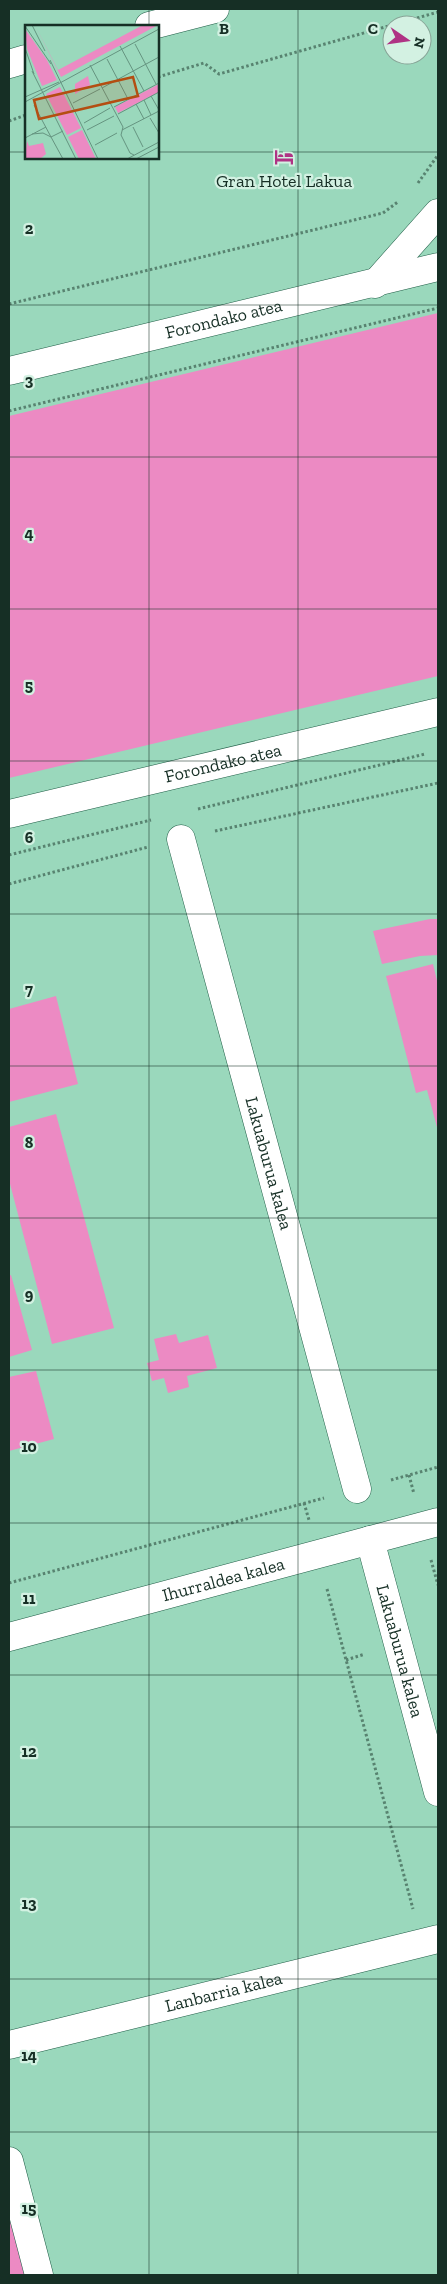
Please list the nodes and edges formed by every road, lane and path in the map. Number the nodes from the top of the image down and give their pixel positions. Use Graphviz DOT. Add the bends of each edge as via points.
graph roads {
  1 [pos="215,9"];
  2 [pos="153,25"];
  3 [pos="382,28"];
  4 [pos="25,59"];
  5 [pos="9,64"];
  6 [pos="159,77"];
  7 [pos="25,116"];
  8 [pos="9,120"];
  9 [pos="438,155"];
  10 [pos="418,184"];
  11 [pos="405,196"];
  12 [pos="438,213"];
  13 [pos="438,268"];
  14 [pos="375,284"];
  15 [pos="9,304"];
  16 [pos="438,308"];
  17 [pos="9,371"];
  18 [pos="9,411"];
  19 [pos="438,712"];
  20 [pos="429,753"];
  21 [pos="438,783"];
  22 [pos="190,811"];
  23 [pos="9,814"];
  24 [pos="152,820"];
  25 [pos="181,839"];
  26 [pos="9,854"];
  27 [pos="9,884"];
  28 [pos="438,1467"];
  29 [pos="357,1489"];
  30 [pos="304,1503"];
  31 [pos="438,1522"];
  32 [pos="370,1540"];
  33 [pos="318,1554"];
  34 [pos="9,1583"];
  35 [pos="9,1637"];
  36 [pos="438,1792"];
  37 [pos="430,1941"];
  38 [pos="9,2044"];
  39 [pos="9,2161"];
  40 [pos="39,2275"];
  1 -- 2 [label="street"];
  3 -- 6 [label="path" via="219,74 204,63"];
  4 -- 5 [label="street"];
  7 -- 8 [label="path"];
  9 -- 10 [label="path"];
  11 -- 15 [label="path" via="383,213"];
  12 -- 14 [label="street"];
  13 -- 14 [label="street, Forondako atea"];
  14 -- 17 [label="street, Forondako atea"];
  16 -- 18 [label="path"];
  19 -- 23 [label="street, Forondako atea"];
  20 -- 22 [label="path"];
  21 -- 25 [label="path"];
  24 -- 26 [label="path"];
  25 -- 27 [label="path"];
  25 -- 29 [label="street, Lakuaburua kalea"];
  28 -- 29 [label="path"];
  29 -- 30 [label="path"];
  30 -- 33 [label="path"];
  30 -- 34 [label="path"];
  31 -- 32 [label="street, Ihurraldea kalea"];
  32 -- 33 [label="street, Ihurraldea kalea"];
  32 -- 36 [label="street, Lakuaburua kalea"];
  33 -- 35 [label="street, Ihurraldea kalea"];
  33 -- 37 [label="path"];
  37 -- 38 [label="street, Lanbarria kalea"];
  39 -- 40 [label="street"];
}
